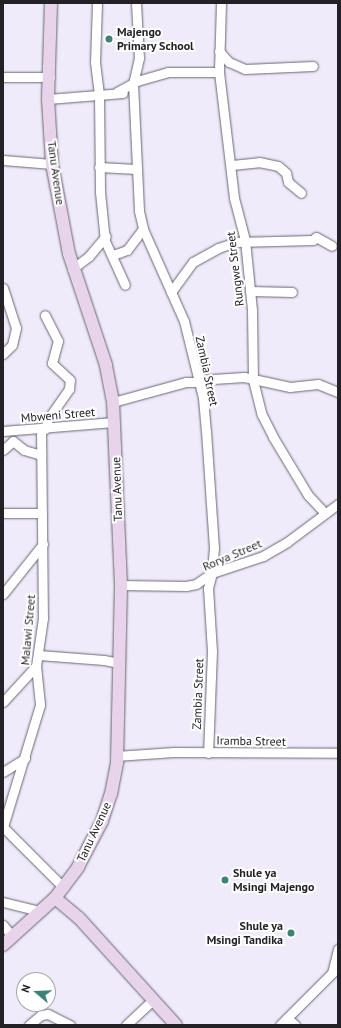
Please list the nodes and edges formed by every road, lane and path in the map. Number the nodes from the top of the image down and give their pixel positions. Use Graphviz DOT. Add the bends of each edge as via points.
graph roads {
  1 [pos="51,3"];
  2 [pos="97,3"];
  3 [pos="136,3"];
  4 [pos="221,3"];
  5 [pos="219,51"];
  6 [pos="313,66"];
  7 [pos="219,72"];
  8 [pos="50,77"];
  9 [pos="3,78"];
  10 [pos="133,83"];
  11 [pos="117,92"];
  12 [pos="99,94"];
  13 [pos="134,96"];
  14 [pos="48,98"];
  15 [pos="3,160"];
  16 [pos="52,164"];
  17 [pos="232,164"];
  18 [pos="99,167"];
  19 [pos="136,169"];
  20 [pos="301,192"];
  21 [pos="143,228"];
  22 [pos="106,236"];
  23 [pos="245,240"];
  24 [pos="332,246"];
  25 [pos="113,255"];
  26 [pos="72,269"];
  27 [pos="125,285"];
  28 [pos="3,288"];
  29 [pos="250,291"];
  30 [pos="171,292"];
  31 [pos="292,292"];
  32 [pos="45,315"];
  33 [pos="3,354"];
  34 [pos="253,380"];
  35 [pos="199,381"];
  36 [pos="338,392"];
  37 [pos="113,402"];
  38 [pos="114,422"];
  39 [pos="43,429"];
  40 [pos="3,431"];
  41 [pos="3,450"];
  42 [pos="41,455"];
  43 [pos="338,504"];
  44 [pos="3,513"];
  45 [pos="42,513"];
  46 [pos="325,513"];
  47 [pos="43,544"];
  48 [pos="212,573"];
  49 [pos="121,585"];
  50 [pos="3,594"];
  51 [pos="39,655"];
  52 [pos="120,663"];
  53 [pos="36,666"];
  54 [pos="3,702"];
  55 [pos="208,752"];
  56 [pos="338,753"];
  57 [pos="116,756"];
  58 [pos="25,758"];
  59 [pos="3,772"];
  60 [pos="3,827"];
  61 [pos="64,888"];
  62 [pos="55,898"];
  63 [pos="3,902"];
  64 [pos="40,911"];
  65 [pos="3,925"];
  66 [pos="12,936"];
  67 [pos="3,944"];
  68 [pos="338,949"];
  69 [pos="335,970"];
  70 [pos="152,1001"];
  71 [pos="287,1018"];
  72 [pos="29,1025"];
  73 [pos="70,1025"];
  74 [pos="126,1025"];
  75 [pos="176,1025"];
  76 [pos="280,1025"];
  77 [pos="295,1025"];
  1 -- 8 [label="street, Tanu Avenue"];
  2 -- 12 [label="street" via="95,62"];
  3 -- 10 [label="street, Zambia Street" via="139,58"];
  4 -- 5 [label="street, Rungwe Street"];
  5 -- 6 [label="street" via="229,62 245,69"];
  5 -- 7 [label="street, Rungwe Street"];
  7 -- 10 [label="street" via="180,74 173,71"];
  7 -- 17 [label="street, Rungwe Street"];
  8 -- 9 [label="street"];
  8 -- 14 [label="street, Tanu Avenue"];
  10 -- 11 [label="street"];
  10 -- 13 [label="street, Zambia Street"];
  11 -- 12 [label="street"];
  11 -- 13 [label="street"];
  12 -- 14 [label="street"];
  12 -- 18 [label="street"];
  13 -- 19 [label="street, Zambia Street"];
  14 -- 16 [label="street, Tanu Avenue"];
  15 -- 16 [label="street"];
  16 -- 26 [label="street, Tanu Avenue"];
  17 -- 20 [label="street" via="260,162 278,166 286,173 288,182"];
  17 -- 23 [label="street, Rungwe Street" via="234,198"];
  18 -- 19 [label="street"];
  18 -- 22 [label="street"];
  19 -- 21 [label="street, Zambia Street"];
  21 -- 25 [label="street" via="127,250"];
  21 -- 30 [label="street, Zambia Street"];
  22 -- 25 [label="street" via="107,246"];
  22 -- 26 [label="street" via="89,256"];
  23 -- 24 [label="street" via="313,240 316,237"];
  23 -- 29 [label="street, Rungwe Street"];
  23 -- 30 [label="street" via="218,248 193,262"];
  25 -- 27 [label="street"];
  26 -- 37 [label="street, Tanu Avenue" via="106,365"];
  28 -- 33 [label="street" via="16,328 12,345"];
  29 -- 31 [label="street"];
  29 -- 34 [label="street, Rungwe Street"];
  30 -- 35 [label="street, Zambia Street" via="184,321"];
  32 -- 39 [label="street, Malawi Street" via="58,341 52,363 70,380 69,389"];
  34 -- 35 [label="street" via="235,377"];
  34 -- 36 [label="street" via="290,387 318,384"];
  34 -- 46 [label="street, Rungwe Street" via="266,424 308,495"];
  35 -- 37 [label="street" via="186,382"];
  35 -- 48 [label="street, Zambia Street" via="206,431 213,532"];
  37 -- 38 [label="street, Tanu Avenue"];
  38 -- 39 [label="street, Mbweni Street"];
  38 -- 49 [label="street, Tanu Avenue"];
  39 -- 40 [label="street, Mbweni Street"];
  39 -- 42 [label="street, Malawi Street"];
  41 -- 42 [label="street" via="13,441 24,450"];
  42 -- 45 [label="street, Malawi Street"];
  43 -- 46 [label="street, Rorya Street"];
  44 -- 45 [label="street"];
  45 -- 47 [label="street, Malawi Street"];
  46 -- 48 [label="street, Rorya Street" via="287,542 262,556"];
  47 -- 50 [label="street"];
  47 -- 51 [label="street, Malawi Street" via="43,618"];
  48 -- 49 [label="street, Rorya Street" via="196,584 186,586"];
  48 -- 55 [label="street, Zambia Street" via="208,588 212,651"];
  49 -- 52 [label="street, Tanu Avenue"];
  51 -- 52 [label="street"];
  51 -- 53 [label="street, Malawi Street"];
  52 -- 57 [label="street, Tanu Avenue"];
  53 -- 54 [label="street"];
  53 -- 58 [label="street, Malawi Street" via="39,714"];
  55 -- 56 [label="street, Iramba Street"];
  55 -- 57 [label="street, Iramba Street"];
  57 -- 61 [label="street, Tanu Avenue" via="111,794 102,820 89,848"];
  58 -- 59 [label="street"];
  58 -- 60 [label="street, Malawi Street"];
  60 -- 61 [label="street"];
  61 -- 62 [label="street, Tanu Avenue"];
  62 -- 64 [label="street, Tanu Avenue"];
  62 -- 70 [label="street" via="79,918"];
  63 -- 64 [label="street"];
  64 -- 66 [label="street, Tanu Avenue"];
  65 -- 66 [label="street"];
  66 -- 67 [label="street, Tanu Avenue"];
  68 -- 69 [label="street"];
  69 -- 71 [label="street"];
  70 -- 74 [label="street"];
  70 -- 75 [label="street"];
  71 -- 76 [label="street"];
  71 -- 77 [label="street"];
  72 -- 73 [label="street" via="48,1014"];
}
